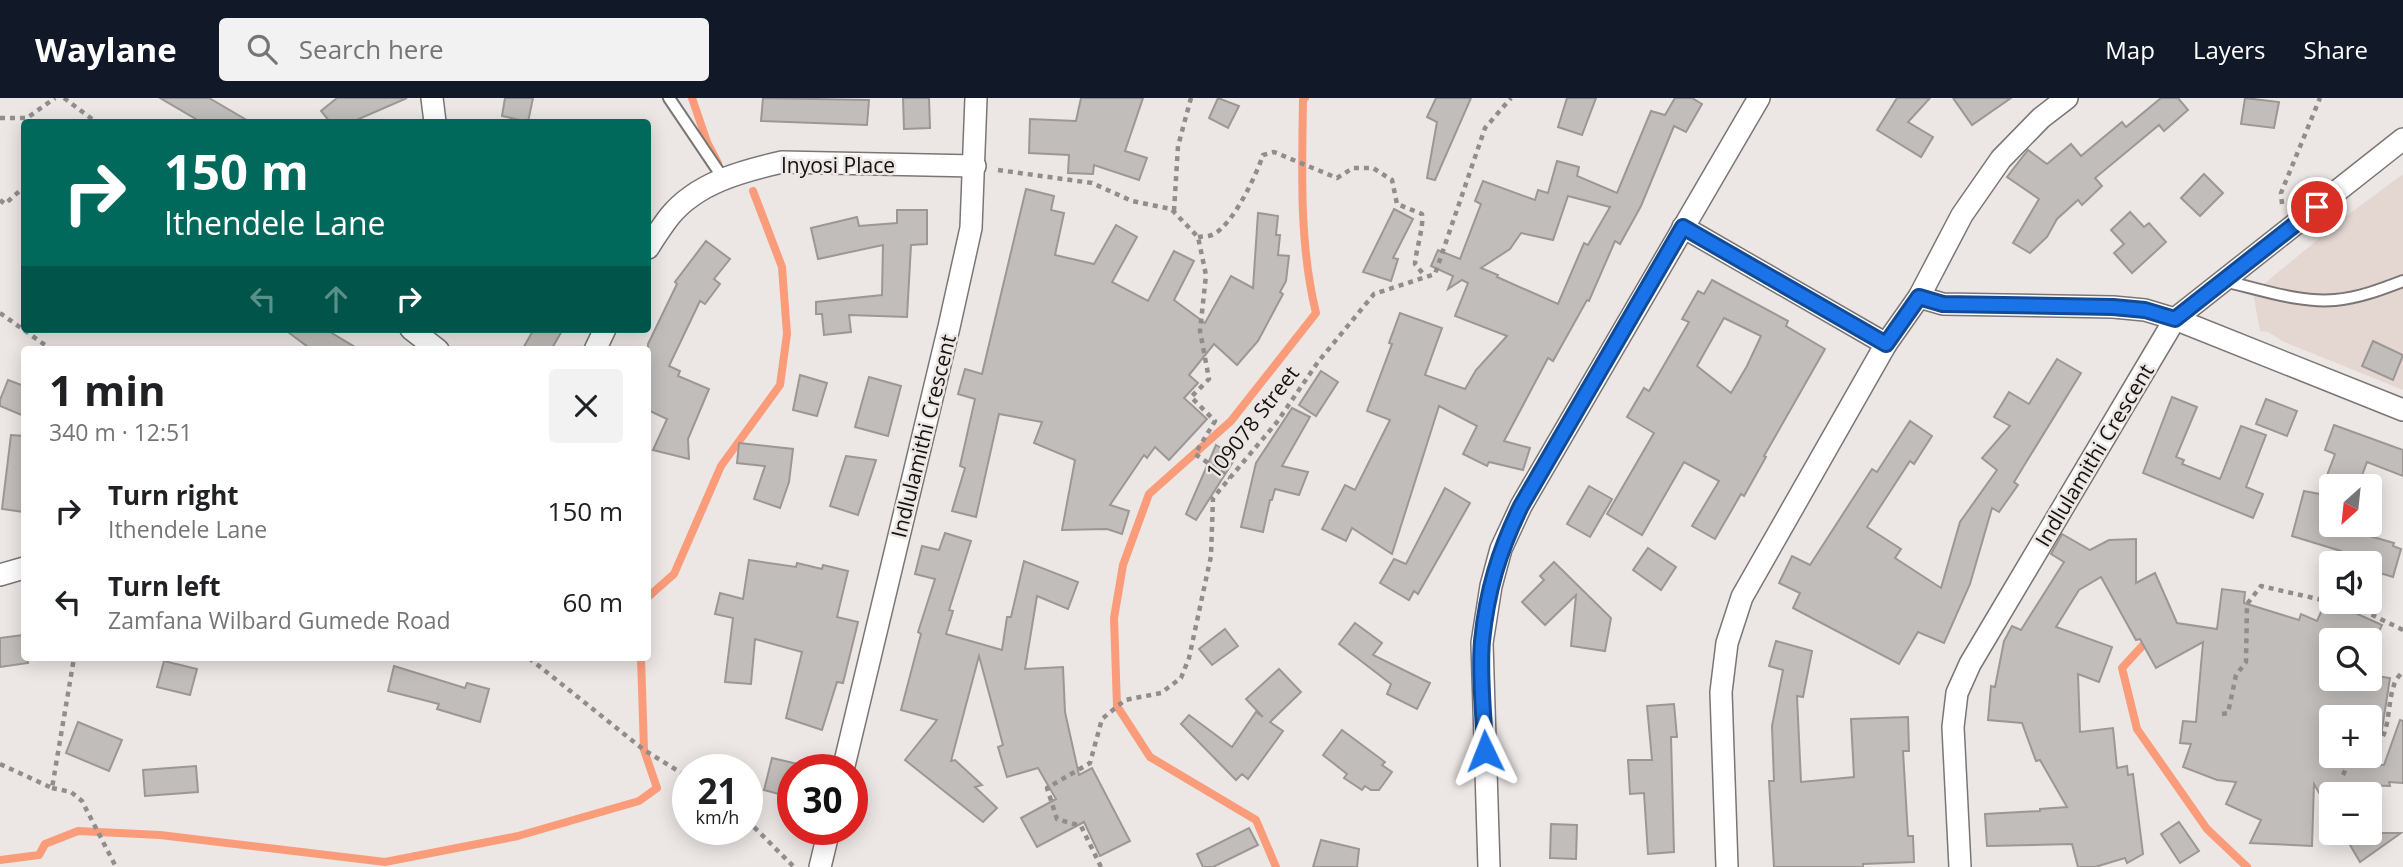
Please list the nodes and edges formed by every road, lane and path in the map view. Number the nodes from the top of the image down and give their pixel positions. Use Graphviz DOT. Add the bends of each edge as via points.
graph roads {
  1 [pos="55,98"];
  2 [pos="64,98"];
  3 [pos="432,98"];
  4 [pos="669,98"];
  5 [pos="976,98"];
  6 [pos="1191,98"];
  7 [pos="1511,98"];
  8 [pos="1759,98"];
  9 [pos="2067,98"];
  10 [pos="2320,98"];
  11 [pos="0,118"];
  12 [pos="92,119"];
  13 [pos="435,119"];
  14 [pos="2403,138"];
  15 [pos="975,166"];
  16 [pos="723,178"];
  17 [pos="21,190"];
  18 [pos="0,200"];
  19 [pos="1174,212"];
  20 [pos="2295,224"];
  21 [pos="1683,227"];
  22 [pos="1198,237"];
  23 [pos="651,244"];
  24 [pos="1424,275"];
  25 [pos="2224,281"];
  26 [pos="2403,281"];
  27 [pos="1919,297"];
  28 [pos="0,313"];
  29 [pos="2175,319"];
  30 [pos="21,328"];
  31 [pos="28,333"];
  32 [pos="416,333"];
  33 [pos="1886,344"];
  34 [pos="46,346"];
  35 [pos="433,346"];
  36 [pos="2403,410"];
  37 [pos="1230,478"];
  38 [pos="21,569"];
  39 [pos="0,575"];
  40 [pos="2319,599"];
  41 [pos="2370,614"];
  42 [pos="2403,630"];
  43 [pos="73,661"];
  44 [pos="533,661"];
  45 [pos="2403,671"];
  46 [pos="2222,713"];
  47 [pos="2382,736"];
  48 [pos="847,754"];
  49 [pos="0,764"];
  50 [pos="672,767"];
  51 [pos="2346,768"];
  52 [pos="2343,775"];
  53 [pos="52,788"];
  54 [pos="763,836"];
  55 [pos="825,845"];
  56 [pos="116,867"];
  57 [pos="794,867"];
  58 [pos="820,867"];
  59 [pos="1101,867"];
  60 [pos="1489,867"];
  61 [pos="1727,867"];
  62 [pos="1960,867"];
  1 -- 11 [label="path" via="27,118"];
  2 -- 12 [label="path"];
  3 -- 13 [label="street"];
  4 -- 16 [label="lane"];
  5 -- 15 [label="street, Indlulamithi Crescent"];
  6 -- 19 [label="path" via="1178,146"];
  7 -- 37 [label="path, 109078 Street" via="1485,128 1434,274 1374,294"];
  8 -- 21 [label="street"];
  9 -- 27 [label="street" via="2001,159 1962,215"];
  10 -- 20 [label="path" via="2281,193 2283,209"];
  14 -- 20 [label="street, Indlulamithi Crescent"];
  15 -- 16 [label="street, Inyosi Place" via="782,162"];
  15 -- 19 [label="path" via="1092,183 1132,201"];
  15 -- 48 [label="street, Indlulamithi Crescent" via="971,228"];
  16 -- 23 [label="street, Inyosi Place" via="686,201"];
  17 -- 18 [label="path" via="5,204"];
  19 -- 22 [label="path"];
  20 -- 25 [label="street, Indlulamithi Crescent"];
  21 -- 33 [label="street"];
  21 -- 60 [label="street" via="1521,506 1501,549 1482,643"];
  22 -- 24 [label="path" via="1212,236 1225,226 1263,155 1274,152 1337,178 1353,168 1373,168 1392,180 1396,204 1422,214 1415,264"];
  22 -- 37 [label="path" via="1206,275 1200,331 1209,379 1191,397 1215,421 1195,454"];
  25 -- 26 [label="lane" via="2324,300 2377,291"];
  25 -- 29 [label="street, Indlulamithi Crescent"];
  27 -- 29 [label="street" via="1943,304 2113,307"];
  27 -- 33 [label="street"];
  28 -- 30 [label="path"];
  29 -- 36 [label="street"];
  29 -- 62 [label="street, Indlulamithi Crescent" via="1957,693 1953,727"];
  31 -- 34 [label="path"];
  32 -- 35 [label="street"];
  33 -- 61 [label="street" via="1742,597 1727,643 1721,692"];
  37 -- 59 [label="path, 109078 Street" via="1213,498 1211,556 1181,678 1161,693 1125,700 1102,719 1090,763 1047,788 1057,819 1081,826"];
  38 -- 39 [label="street"];
  40 -- 46 [label="path" via="2261,586 2247,604 2246,662 2236,676 2228,713"];
  41 -- 42 [label="path"];
  43 -- 53 [label="path"];
  44 -- 50 [label="path"];
  45 -- 47 [label="path" via="2394,684"];
  49 -- 53 [label="path"];
  51 -- 52 [label="path"];
  53 -- 56 [label="path" via="71,792 82,801"];
  54 -- 57 [label="path"];
  55 -- 58 [label="street"];
}
